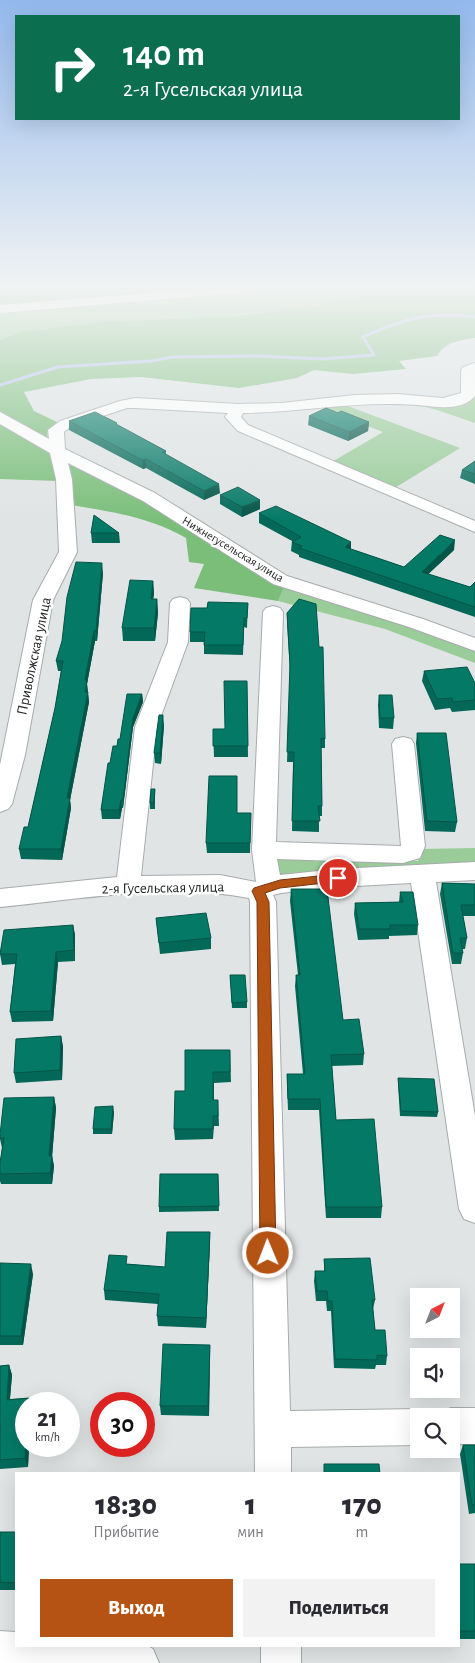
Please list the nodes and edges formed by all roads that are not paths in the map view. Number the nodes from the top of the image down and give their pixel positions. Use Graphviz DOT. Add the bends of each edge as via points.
graph roads {
  1 [pos="475,367"];
  2 [pos="238,409"];
  3 [pos="0,417"];
  4 [pos="57,452"];
  5 [pos="474,525"];
  6 [pos="180,603"];
  7 [pos="273,612"];
  8 [pos="475,645"];
  9 [pos="403,744"];
  10 [pos="0,804"];
  11 [pos="264,850"];
  12 [pos="475,871"];
  13 [pos="422,874"];
  14 [pos="128,885"];
  15 [pos="264,889"];
  16 [pos="0,898"];
  17 [pos="475,1209"];
  18 [pos="460,1426"];
  19 [pos="475,1426"];
  20 [pos="410,1427"];
  21 [pos="271,1428"];
  22 [pos="273,1472"];
  23 [pos="281,1647"];
  24 [pos="0,1651"];
  25 [pos="140,1663"];
  26 [pos="282,1663"];
  1 -- 2 [label="street" via="468,370 468,396 456,401 356,399 281,408"];
  2 -- 4 [label="street, Приволжская улица" via="125,404 56,430"];
  2 -- 5 [label="street" via="233,417 243,428"];
  3 -- 4 [label="street, Нижнегусельская улица"];
  4 -- 8 [label="street, Нижнегусельская улица" via="149,497 280,580"];
  4 -- 10 [label="street, Приволжская улица" via="64,479 68,552 43,600 14,755"];
  6 -- 14 [label="street" via="178,642 146,727"];
  7 -- 11 [label="street"];
  9 -- 11 [label="street" via="413,846 410,852 404,855"];
  11 -- 15 [label="street"];
  12 -- 13 [label="street, 2-я Гусельская улица"];
  13 -- 15 [label="street, 2-я Гусельская улица" via="338,878 280,884"];
  13 -- 17 [label="street"];
  14 -- 15 [label="street, 2-я Гусельская улица" via="220,884"];
  14 -- 16 [label="street, 2-я Гусельская улица"];
  15 -- 21 [label="street"];
  18 -- 19 [label="street"];
  20 -- 21 [label="street"];
  21 -- 22 [label="street"];
  23 -- 26 [label="street"];
  24 -- 25 [label="street"];
}
